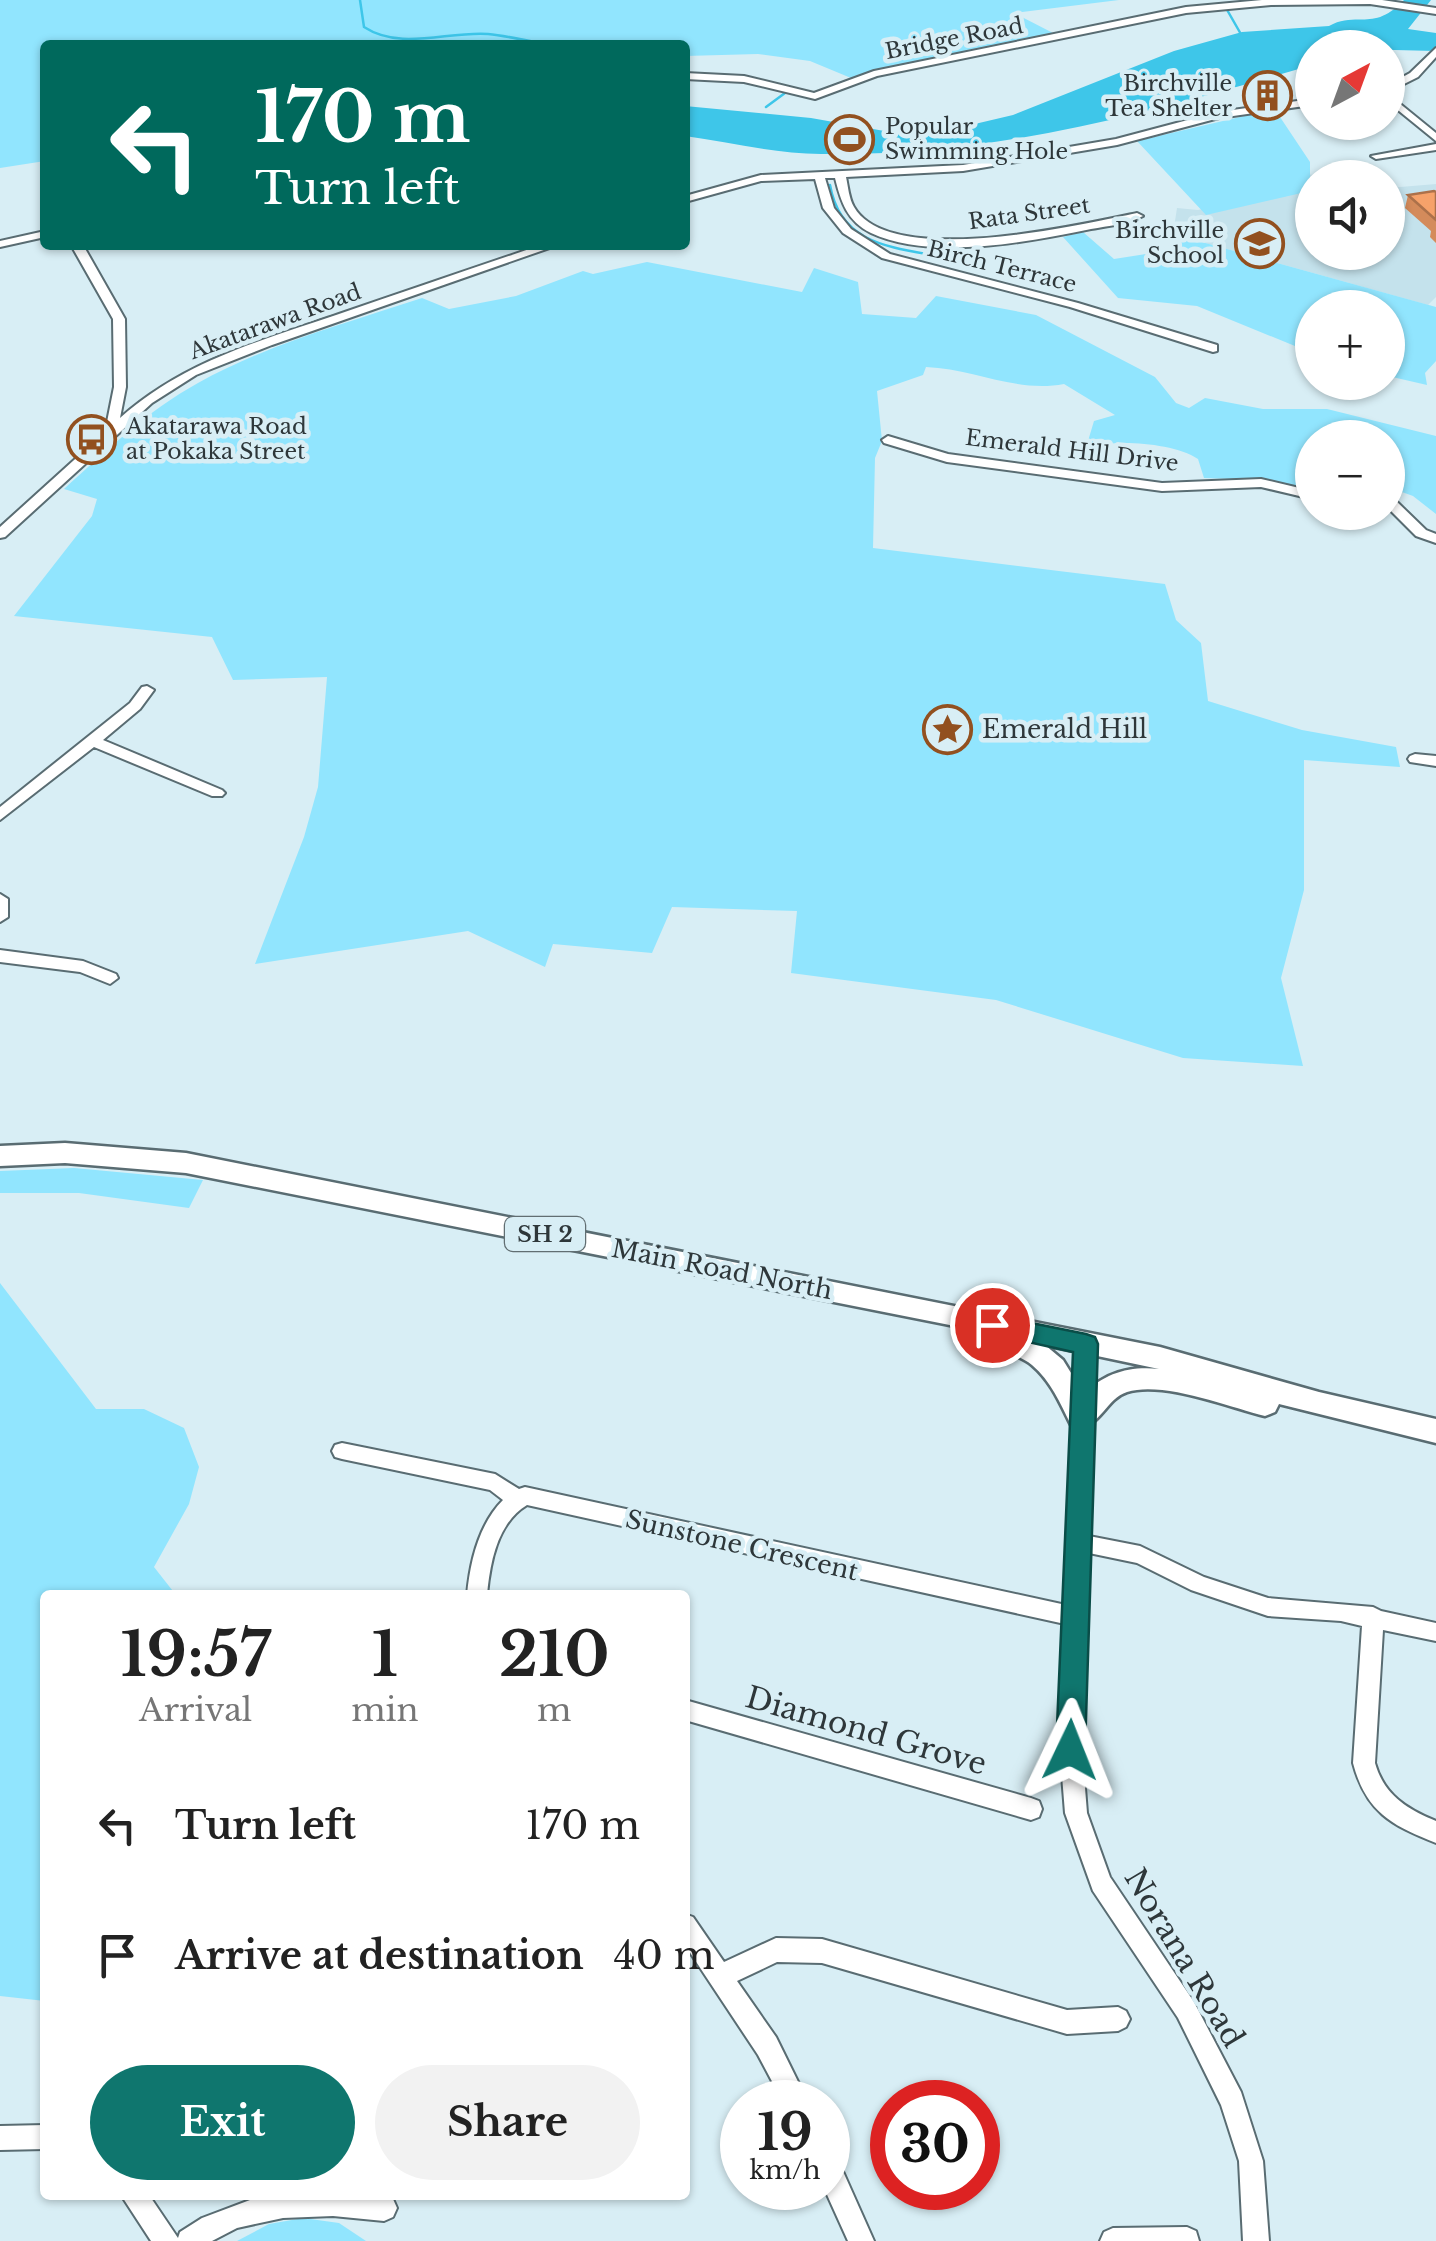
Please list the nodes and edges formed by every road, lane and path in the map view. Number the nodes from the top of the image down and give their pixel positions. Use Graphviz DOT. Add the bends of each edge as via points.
graph roads {
  1 [pos="1294,1"];
  2 [pos="1381,2"];
  3 [pos="1436,11"];
  4 [pos="1432,56"];
  5 [pos="690,76"];
  6 [pos="1405,81"];
  7 [pos="1295,105"];
  8 [pos="1405,111"];
  9 [pos="1436,138"];
  10 [pos="1436,147"];
  11 [pos="1376,156"];
  12 [pos="840,175"];
  13 [pos="819,176"];
  14 [pos="690,199"];
  15 [pos="1137,216"];
  16 [pos="40,235"];
  17 [pos="0,244"];
  18 [pos="81,250"];
  19 [pos="537,250"];
  20 [pos="1213,348"];
  21 [pos="120,387"];
  22 [pos="148,400"];
  23 [pos="111,435"];
  24 [pos="888,440"];
  25 [pos="1295,490"];
  26 [pos="1405,518"];
  27 [pos="0,534"];
  28 [pos="1436,538"];
  29 [pos="147,690"];
  30 [pos="93,741"];
  31 [pos="1414,759"];
  32 [pos="1436,762"];
  33 [pos="216,793"];
  34 [pos="0,815"];
  35 [pos="0,899"];
  36 [pos="0,917"];
  37 [pos="0,956"];
  38 [pos="110,978"];
  39 [pos="0,1156"];
  40 [pos="962,1318"];
  41 [pos="1086,1344"];
  42 [pos="1082,1417"];
  43 [pos="1373,1418"];
  44 [pos="1436,1431"];
  45 [pos="342,1451"];
  46 [pos="517,1498"];
  47 [pos="1076,1542"];
  48 [pos="478,1590"];
  49 [pos="1073,1616"];
  50 [pos="1373,1616"];
  51 [pos="1436,1632"];
  52 [pos="690,1711"];
  53 [pos="1030,1810"];
  54 [pos="1436,1832"];
  55 [pos="690,1934"];
  56 [pos="719,1977"];
  57 [pos="1118,2019"];
  58 [pos="785,2080"];
  59 [pos="40,2137"];
  60 [pos="0,2138"];
  61 [pos="137,2200"];
  62 [pos="384,2208"];
  63 [pos="848,2210"];
  64 [pos="220,2232"];
  65 [pos="1188,2240"];
  66 [pos="166,2241"];
  67 [pos="189,2241"];
  68 [pos="862,2241"];
  69 [pos="1112,2241"];
  70 [pos="1256,2241"];
  1 -- 2 [label="street, Bridge Road"];
  1 -- 5 [label="street, Bridge Road" via="1148,17 874,74 815,96 761,82"];
  2 -- 3 [label="street, Bridge Road"];
  4 -- 6 [label="street"];
  7 -- 12 [label="street" via="992,163"];
  8 -- 9 [label="street"];
  10 -- 11 [label="street"];
  12 -- 13 [label="street"];
  12 -- 15 [label="street, Rata Street" via="850,212 908,240 1010,240"];
  13 -- 14 [label="street" via="761,178"];
  13 -- 20 [label="street, Birch Terrace" via="829,208 847,230 886,256"];
  16 -- 17 [label="street"];
  18 -- 21 [label="street" via="119,319"];
  19 -- 22 [label="street, Akatarawa Road" via="238,352"];
  21 -- 22 [label="street"];
  21 -- 23 [label="street"];
  22 -- 23 [label="street, Akatarawa Road"];
  23 -- 27 [label="street, Akatarawa Road"];
  24 -- 25 [label="street, Emerald Hill Drive" via="946,458 1162,488 1261,483"];
  26 -- 28 [label="street"];
  29 -- 30 [label="street"];
  30 -- 33 [label="street"];
  30 -- 34 [label="street"];
  31 -- 32 [label="street"];
  35 -- 36 [label="street"];
  37 -- 38 [label="street" via="83,967"];
  39 -- 40 [label="highway, Main Road North / SH 2" via="65,1153 186,1162"];
  40 -- 41 [label="highway, Main Road North / SH 2"];
  40 -- 42 [label="highway" via="1051,1363"];
  41 -- 42 [label="street, Norana Road"];
  41 -- 43 [label="highway, Main Road North / SH 2"];
  42 -- 43 [label="highway" via="1117,1383 1144,1379 1331,1419"];
  42 -- 47 [label="street, Norana Road"];
  43 -- 44 [label="highway, Main Road North / SH 2"];
  45 -- 46 [label="street, Sunstone Crescent" via="495,1483"];
  46 -- 48 [label="street" via="492,1531"];
  46 -- 49 [label="street, Sunstone Crescent"];
  47 -- 49 [label="street, Norana Road"];
  47 -- 50 [label="street" via="1140,1556 1268,1608"];
  49 -- 70 [label="street, Norana Road" via="1070,1750 1076,1814 1101,1883 1186,2010 1232,2101 1251,2160"];
  50 -- 51 [label="street"];
  50 -- 54 [label="street" via="1368,1783 1399,1818"];
  52 -- 53 [label="street, Diamond Grove"];
  55 -- 56 [label="street"];
  56 -- 57 [label="street" via="776,1950 822,1951 1067,2022"];
  56 -- 58 [label="street"];
  59 -- 60 [label="street"];
  61 -- 66 [label="street"];
  62 -- 64 [label="street" via="299,2201 247,2212"];
  63 -- 68 [label="street"];
  64 -- 67 [label="street"];
  65 -- 69 [label="street"];
}
